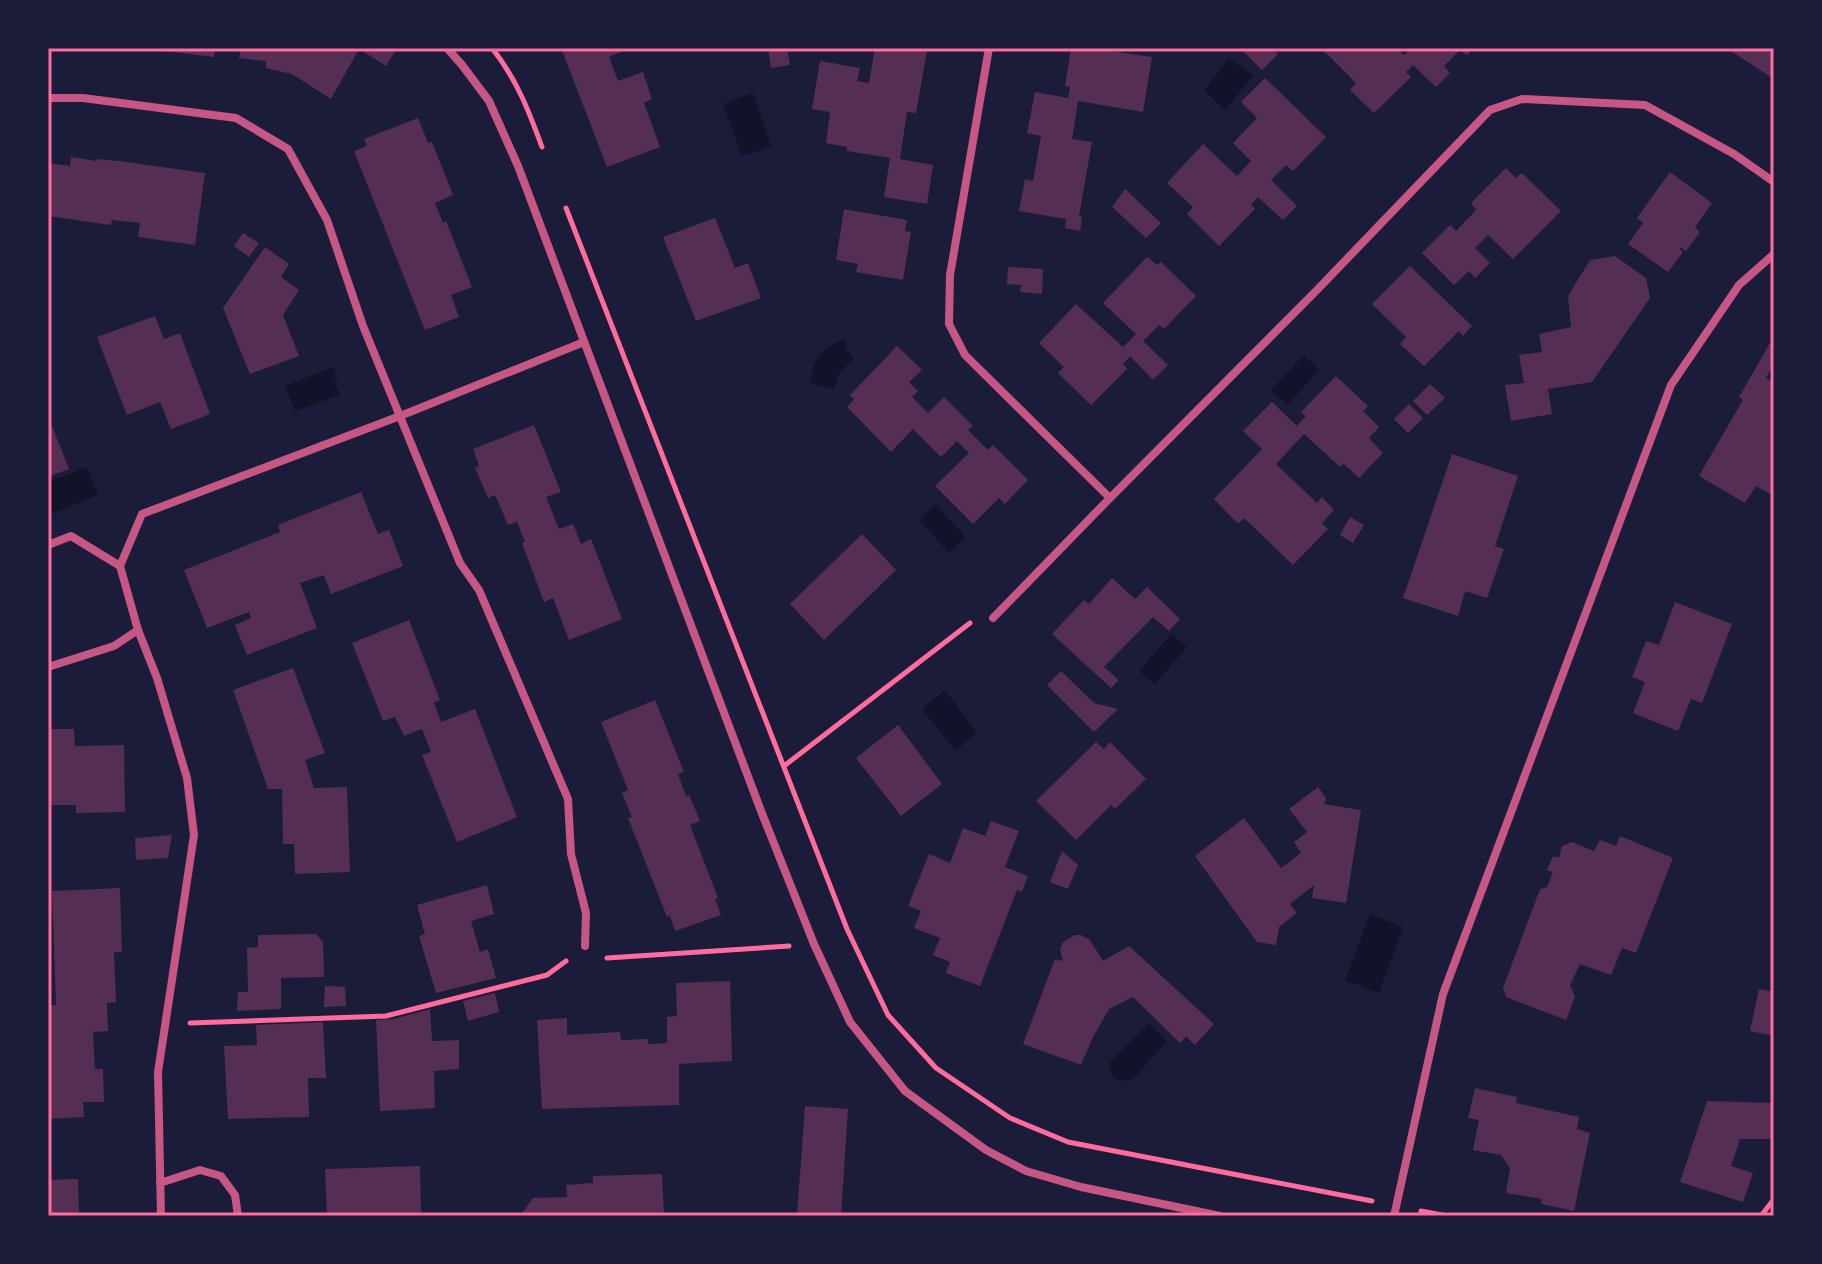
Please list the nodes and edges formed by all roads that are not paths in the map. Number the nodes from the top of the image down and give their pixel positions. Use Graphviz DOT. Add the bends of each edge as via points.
graph roads {
  1 [pos="447,48"];
  2 [pos="989,48"];
  3 [pos="48,98"];
  4 [pos="1774,182"];
  5 [pos="1774,254"];
  6 [pos="584,342"];
  7 [pos="400,416"];
  8 [pos="1110,498"];
  9 [pos="48,545"];
  10 [pos="120,566"];
  11 [pos="993,618"];
  12 [pos="138,630"];
  13 [pos="48,667"];
  14 [pos="585,946"];
  15 [pos="160,1183"];
  16 [pos="161,1216"];
  17 [pos="238,1216"];
  18 [pos="1220,1216"];
  19 [pos="1394,1216"];
  1 -- 6 [label="street" via="489,101"];
  2 -- 8 [label="street" via="950,275 949,324 965,355"];
  3 -- 7 [label="street" via="236,118 288,149 327,220"];
  4 -- 8 [label="street" via="1645,105 1522,99 1490,110"];
  5 -- 19 [label="street" via="1739,285 1671,385 1443,994"];
  6 -- 7 [label="street"];
  6 -- 18 [label="street" via="761,811 850,1022 905,1091 986,1150 1026,1171"];
  7 -- 10 [label="street" via="142,514"];
  7 -- 14 [label="street" via="460,563 479,590 568,799 571,854 586,913"];
  8 -- 11 [label="street"];
  9 -- 10 [label="street" via="71,536"];
  10 -- 12 [label="street"];
  12 -- 13 [label="street" via="114,646"];
  12 -- 15 [label="street" via="187,778 194,835 158,1072"];
  15 -- 16 [label="street"];
  15 -- 17 [label="street" via="200,1170 221,1176 235,1195"];
}
